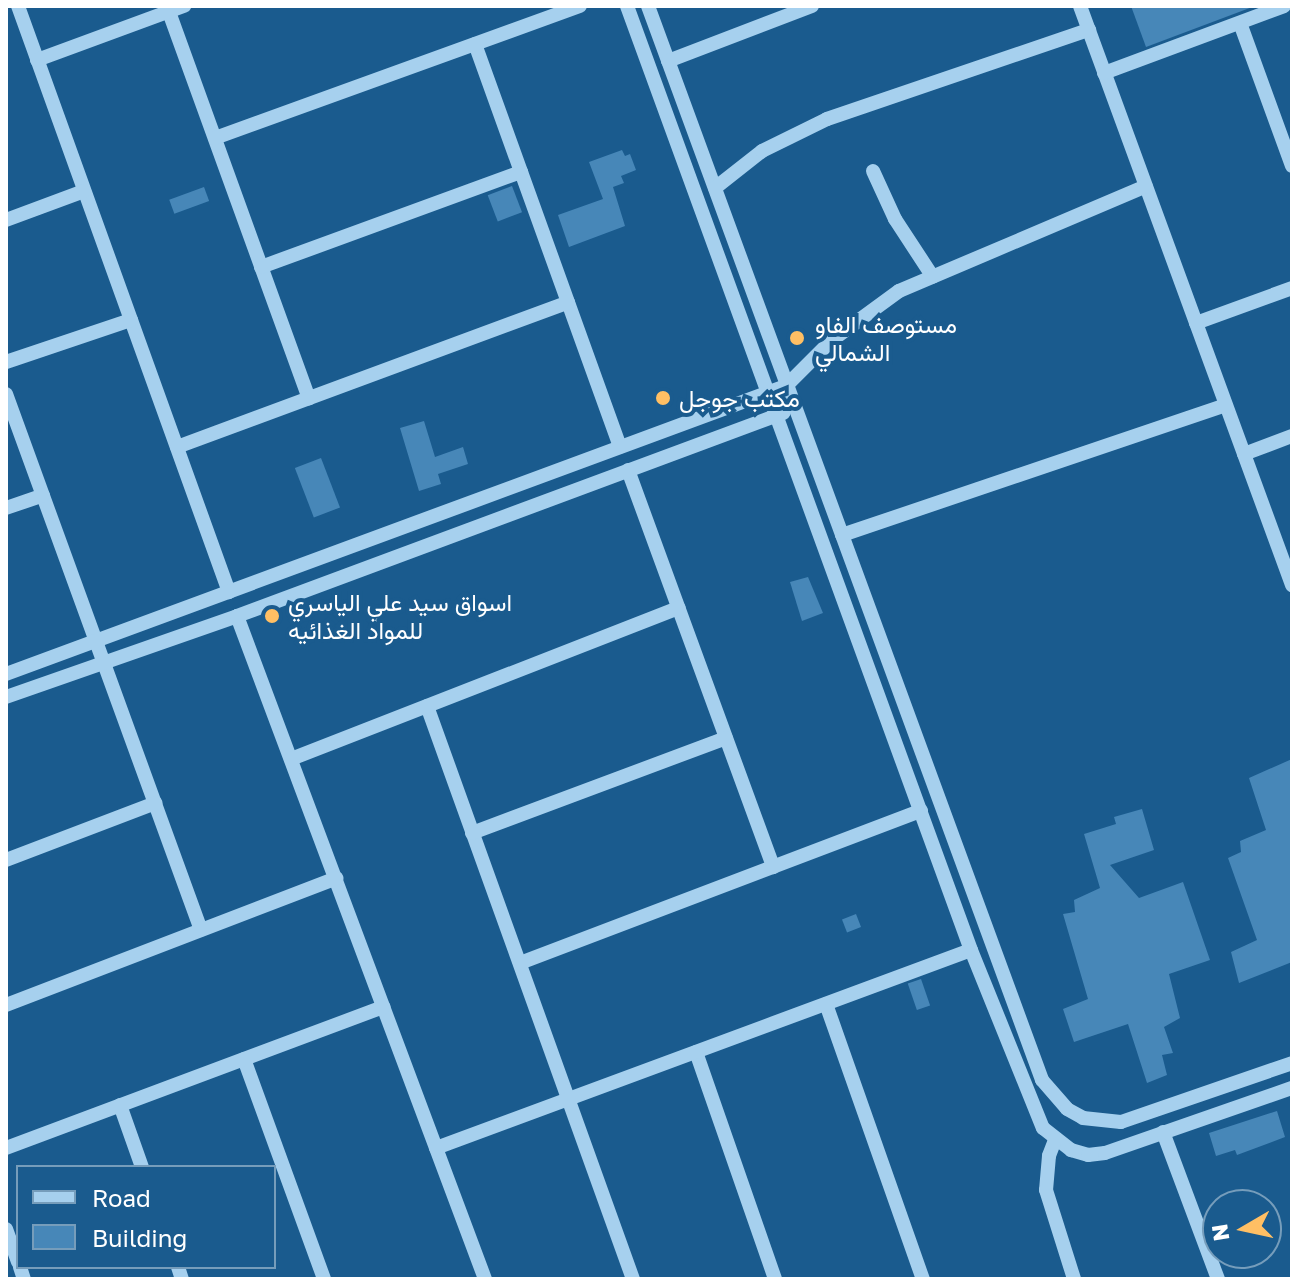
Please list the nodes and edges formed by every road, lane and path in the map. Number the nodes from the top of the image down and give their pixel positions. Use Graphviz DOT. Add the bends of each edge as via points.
graph roads {
  1 [pos="18,6"];
  2 [pos="184,6"];
  3 [pos="580,6"];
  4 [pos="627,6"];
  5 [pos="648,6"];
  6 [pos="812,6"];
  7 [pos="1080,6"];
  8 [pos="1284,6"];
  9 [pos="169,12"];
  10 [pos="1240,23"];
  11 [pos="1089,30"];
  12 [pos="475,44"];
  13 [pos="37,60"];
  14 [pos="668,61"];
  15 [pos="1104,73"];
  16 [pos="215,138"];
  17 [pos="1292,166"];
  18 [pos="873,171"];
  19 [pos="521,172"];
  20 [pos="1146,186"];
  21 [pos="715,188"];
  22 [pos="84,191"];
  23 [pos="6,220"];
  24 [pos="261,267"];
  25 [pos="933,277"];
  26 [pos="1292,288"];
  27 [pos="568,302"];
  28 [pos="131,320"];
  29 [pos="1196,323"];
  30 [pos="6,362"];
  31 [pos="786,386"];
  32 [pos="769,392"];
  33 [pos="6,394"];
  34 [pos="309,398"];
  35 [pos="1226,405"];
  36 [pos="796,408"];
  37 [pos="777,415"];
  38 [pos="1292,436"];
  39 [pos="177,447"];
  40 [pos="620,447"];
  41 [pos="1244,454"];
  42 [pos="628,470"];
  43 [pos="43,495"];
  44 [pos="6,508"];
  45 [pos="842,535"];
  46 [pos="1292,585"];
  47 [pos="229,592"];
  48 [pos="679,608"];
  49 [pos="237,616"];
  50 [pos="96,641"];
  51 [pos="104,663"];
  52 [pos="6,674"];
  53 [pos="6,697"];
  54 [pos="427,706"];
  55 [pos="726,738"];
  56 [pos="291,759"];
  57 [pos="155,803"];
  58 [pos="921,811"];
  59 [pos="472,833"];
  60 [pos="6,860"];
  61 [pos="773,867"];
  62 [pos="336,878"];
  63 [pos="201,930"];
  64 [pos="971,950"];
  65 [pos="520,963"];
  66 [pos="826,1004"];
  67 [pos="6,1005"];
  68 [pos="384,1007"];
  69 [pos="696,1052"];
  70 [pos="244,1059"];
  71 [pos="1292,1063"];
  72 [pos="1292,1088"];
  73 [pos="569,1099"];
  74 [pos="120,1105"];
  75 [pos="1163,1132"];
  76 [pos="1055,1140"];
  77 [pos="6,1148"];
  78 [pos="436,1148"];
  79 [pos="141,1165"];
  80 [pos="6,1229"];
  81 [pos="16,1256"];
  82 [pos="324,1279"];
  83 [pos="485,1279"];
  84 [pos="633,1279"];
  85 [pos="775,1279"];
  86 [pos="923,1279"];
  87 [pos="1074,1279"];
  88 [pos="1218,1279"];
  1 -- 13 [label="street"];
  2 -- 9 [label="street"];
  3 -- 12 [label="street"];
  4 -- 32 [label="street"];
  5 -- 14 [label="street"];
  6 -- 14 [label="street"];
  7 -- 11 [label="street"];
  8 -- 10 [label="street"];
  9 -- 13 [label="street"];
  9 -- 16 [label="street"];
  10 -- 15 [label="street"];
  10 -- 17 [label="street"];
  11 -- 15 [label="street"];
  11 -- 21 [label="street" via="827,119 762,151"];
  12 -- 16 [label="street"];
  12 -- 19 [label="street"];
  13 -- 22 [label="street"];
  14 -- 21 [label="street"];
  15 -- 20 [label="street"];
  16 -- 24 [label="street"];
  18 -- 25 [label="street" via="895,219"];
  19 -- 24 [label="street"];
  19 -- 27 [label="street"];
  20 -- 25 [label="street"];
  20 -- 29 [label="street"];
  21 -- 31 [label="street"];
  22 -- 23 [label="street"];
  22 -- 28 [label="street"];
  24 -- 34 [label="street"];
  25 -- 31 [label="street" via="861,316"];
  26 -- 29 [label="street"];
  27 -- 34 [label="street"];
  27 -- 40 [label="street"];
  28 -- 30 [label="street"];
  28 -- 39 [label="street"];
  29 -- 35 [label="street"];
  31 -- 32 [label="street"];
  31 -- 36 [label="street"];
  32 -- 37 [label="street"];
  32 -- 40 [label="street"];
  33 -- 43 [label="street"];
  34 -- 39 [label="street"];
  35 -- 41 [label="street"];
  35 -- 45 [label="street"];
  36 -- 37 [label="street"];
  36 -- 45 [label="street"];
  37 -- 42 [label="street"];
  37 -- 58 [label="street"];
  38 -- 41 [label="street"];
  39 -- 47 [label="street"];
  40 -- 47 [label="street"];
  41 -- 46 [label="street"];
  42 -- 48 [label="street"];
  42 -- 49 [label="street"];
  43 -- 44 [label="street"];
  43 -- 50 [label="street"];
  45 -- 71 [label="street" via="1035,1062 1053,1096 1083,1118 1121,1122"];
  47 -- 50 [label="street"];
  48 -- 54 [label="street"];
  48 -- 55 [label="street"];
  49 -- 51 [label="street"];
  49 -- 56 [label="street"];
  50 -- 51 [label="street"];
  50 -- 52 [label="street"];
  51 -- 53 [label="street"];
  51 -- 57 [label="street"];
  54 -- 56 [label="street"];
  54 -- 59 [label="street"];
  55 -- 59 [label="street"];
  55 -- 61 [label="street"];
  56 -- 62 [label="street"];
  57 -- 60 [label="street"];
  57 -- 63 [label="street"];
  58 -- 61 [label="street"];
  58 -- 64 [label="street"];
  59 -- 65 [label="street"];
  61 -- 65 [label="street"];
  62 -- 63 [label="street"];
  62 -- 68 [label="street"];
  63 -- 67 [label="street"];
  64 -- 66 [label="street"];
  64 -- 76 [label="street" via="1034,1113"];
  65 -- 73 [label="street"];
  66 -- 69 [label="street"];
  66 -- 86 [label="street"];
  68 -- 70 [label="street"];
  68 -- 78 [label="street"];
  69 -- 73 [label="street"];
  69 -- 85 [label="street"];
  70 -- 74 [label="street"];
  70 -- 82 [label="street"];
  72 -- 75 [label="street"];
  73 -- 78 [label="street"];
  73 -- 84 [label="street"];
  74 -- 77 [label="street"];
  74 -- 79 [label="street"];
  75 -- 76 [label="street" via="1122,1149 1088,1155"];
  75 -- 88 [label="street"];
  76 -- 87 [label="street" via="1046,1190"];
  78 -- 83 [label="street"];
  80 -- 81 [label="street"];
}
